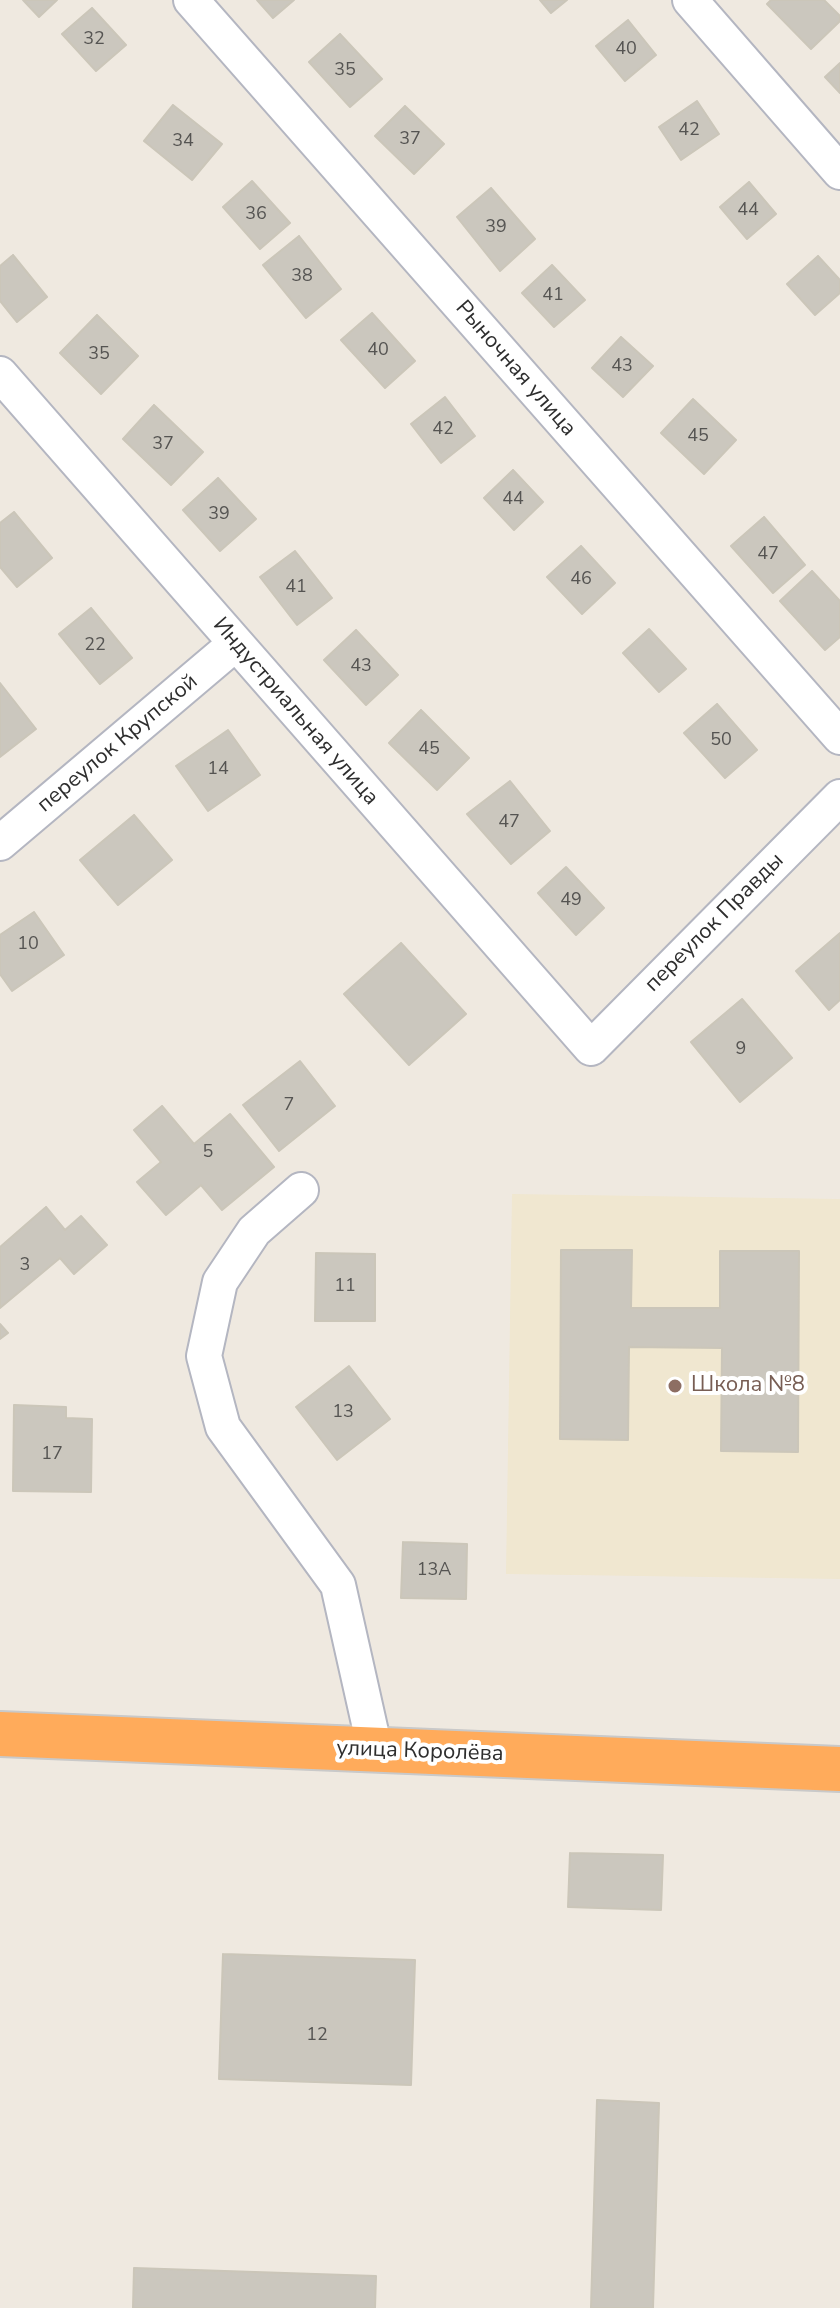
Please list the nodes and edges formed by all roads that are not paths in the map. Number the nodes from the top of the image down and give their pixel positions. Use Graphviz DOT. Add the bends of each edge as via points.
graph roads {
  1 [pos="191,0"];
  2 [pos="690,0"];
  3 [pos="840,172"];
  4 [pos="0,374"];
  5 [pos="235,644"];
  6 [pos="840,737"];
  7 [pos="840,797"];
  8 [pos="0,843"];
  9 [pos="591,1048"];
  10 [pos="301,1190"];
  11 [pos="0,1734"];
  12 [pos="375,1750"];
  13 [pos="840,1769"];
  1 -- 6 [label="street, Рыночная улица"];
  2 -- 3 [label="street"];
  4 -- 5 [label="street, Индустриальная улица"];
  5 -- 8 [label="street, переулок Крупской"];
  5 -- 9 [label="street, Индустриальная улица"];
  7 -- 9 [label="street, переулок Правды"];
  10 -- 12 [label="street" via="254,1231 220,1282 204,1356 223,1427 338,1585"];
  11 -- 12 [label="highway, улица Королёва"];
  12 -- 13 [label="highway, улица Королёва"];
}
